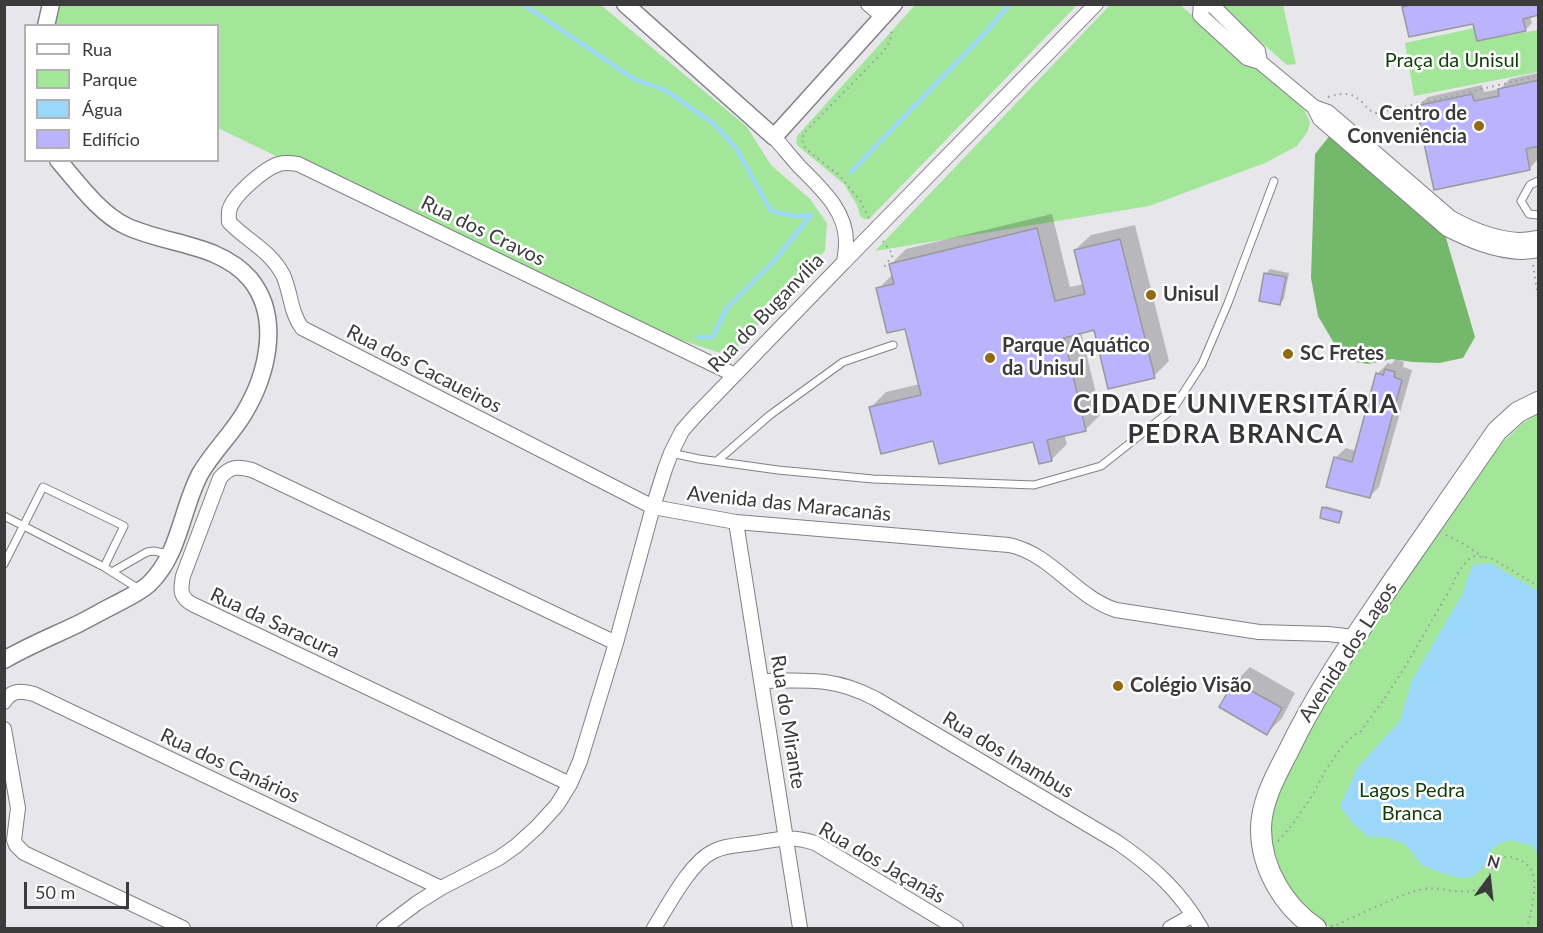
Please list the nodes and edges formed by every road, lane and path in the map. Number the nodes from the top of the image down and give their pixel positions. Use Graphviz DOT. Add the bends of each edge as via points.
graph roads {
  1 [pos="51,4"];
  2 [pos="625,4"];
  3 [pos="868,4"];
  4 [pos="1096,4"];
  5 [pos="1201,5"];
  6 [pos="890,15"];
  7 [pos="46,24"];
  8 [pos="1539,76"];
  9 [pos="1333,95"];
  10 [pos="1314,106"];
  11 [pos="774,137"];
  12 [pos="60,162"];
  13 [pos="1274,181"];
  14 [pos="1539,181"];
  15 [pos="229,215"];
  16 [pos="1539,215"];
  17 [pos="875,230"];
  18 [pos="1539,238"];
  19 [pos="1534,250"];
  20 [pos="844,262"];
  21 [pos="884,267"];
  22 [pos="1539,297"];
  23 [pos="893,345"];
  24 [pos="735,375"];
  25 [pos="1539,402"];
  26 [pos="671,453"];
  27 [pos="717,461"];
  28 [pos="653,507"];
  29 [pos="4,516"];
  30 [pos="736,522"];
  31 [pos="24,525"];
  32 [pos="1431,527"];
  33 [pos="170,555"];
  34 [pos="1483,557"];
  35 [pos="4,564"];
  36 [pos="104,567"];
  37 [pos="112,572"];
  38 [pos="1539,586"];
  39 [pos="141,590"];
  40 [pos="1355,637"];
  41 [pos="616,643"];
  42 [pos="4,660"];
  43 [pos="761,681"];
  44 [pos="4,702"];
  45 [pos="4,729"];
  46 [pos="570,784"];
  47 [pos="786,838"];
  48 [pos="1277,842"];
  49 [pos="441,888"];
  50 [pos="1193,915"];
  51 [pos="1322,927"];
  52 [pos="183,928"];
  53 [pos="384,928"];
  54 [pos="654,928"];
  55 [pos="800,928"];
  56 [pos="956,928"];
  57 [pos="1170,928"];
  58 [pos="1201,928"];
  59 [pos="1527,928"];
  1 -- 7 [label="street"];
  2 -- 11 [label="street, Rua do Buganvília"];
  3 -- 6 [label="street"];
  4 -- 17 [label="street"];
  5 -- 10 [label="street" via="1200,15 1247,58 1260,62"];
  6 -- 11 [label="street"];
  6 -- 17 [label="path" via="890,41 883,52 804,133 802,140 806,149 840,176 861,202"];
  8 -- 9 [label="path" via="1376,112 1348,93"];
  10 -- 18 [label="street" via="1328,112 1451,218 1494,235 1519,240"];
  10 -- 19 [label="street" via="1320,119 1447,229 1495,248"];
  11 -- 20 [label="street, Rua do Buganvília" via="825,192 839,214 846,241"];
  12 -- 33 [label="street" via="93,200 125,226 200,249 236,266 261,296 267,317 264,368 255,391 243,415 201,473"];
  13 -- 27 [label="lane" via="1202,364 1173,409 1101,466 1034,485 873,479"];
  14 -- 16 [label="lane" via="1530,185 1521,201 1529,214"];
  15 -- 24 [label="street, Rua dos Cravos" via="248,185 273,166 298,164"];
  15 -- 28 [label="street, Rua dos Cacaueiros" via="234,227 277,265 302,328"];
  17 -- 20 [label="street"];
  17 -- 21 [label="path" via="893,255"];
  19 -- 22 [label="path"];
  20 -- 24 [label="street, Rua do Buganvília"];
  23 -- 27 [label="lane" via="843,363 770,415"];
  24 -- 26 [label="street, Rua do Buganvília" via="682,432"];
  25 -- 32 [label="main road, Avenida dos Lagos" via="1518,412 1497,431"];
  26 -- 27 [label="lane"];
  26 -- 28 [label="street, Rua do Buganvília"];
  28 -- 30 [label="street, Avenida das Maracanãs"];
  28 -- 41 [label="street"];
  29 -- 31 [label="lane"];
  30 -- 40 [label="street, Avenida das Maracanãs" via="1009,545 1035,554 1097,602 1116,610 1260,633"];
  30 -- 43 [label="street, Rua do Mirante"];
  31 -- 35 [label="lane"];
  31 -- 36 [label="lane"];
  31 -- 36 [label="lane" via="44,487 124,526"];
  32 -- 34 [label="path"];
  32 -- 40 [label="main road, Avenida dos Lagos"];
  33 -- 37 [label="lane" via="147,552"];
  33 -- 39 [label="street"];
  34 -- 38 [label="path"];
  34 -- 48 [label="path" via="1473,556 1464,563 1387,695 1361,730 1342,747"];
  36 -- 37 [label="lane"];
  37 -- 39 [label="lane"];
  39 -- 42 [label="street"];
  40 -- 51 [label="main road, Avenida dos Lagos" via="1314,701 1274,780 1261,829 1264,853 1278,889 1291,908"];
  41 -- 46 [label="street"];
  41 -- 46 [label="street, Rua da Saracura" via="242,468 226,471 220,478 183,576 181,586 186,601"];
  43 -- 47 [label="street, Rua do Mirante"];
  43 -- 50 [label="street, Rua dos Inambus" via="831,682 876,699 1117,842 1171,885"];
  44 -- 49 [label="street, Rua dos Canários" via="15,691 34,694"];
  45 -- 52 [label="street" via="18,808 14,840 19,849"];
  46 -- 49 [label="street" via="557,805 516,846"];
  47 -- 54 [label="street, Rua dos Jaçanãs" via="724,848 702,858"];
  47 -- 55 [label="street, Rua do Mirante"];
  47 -- 56 [label="street, Rua dos Jaçanãs" via="815,843"];
  49 -- 53 [label="street"];
  50 -- 57 [label="street"];
  50 -- 58 [label="street, Rua dos Inambus"];
  51 -- 59 [label="path" via="1335,926 1422,889 1475,890 1488,878 1498,860 1509,857 1524,861 1534,877"];
}
